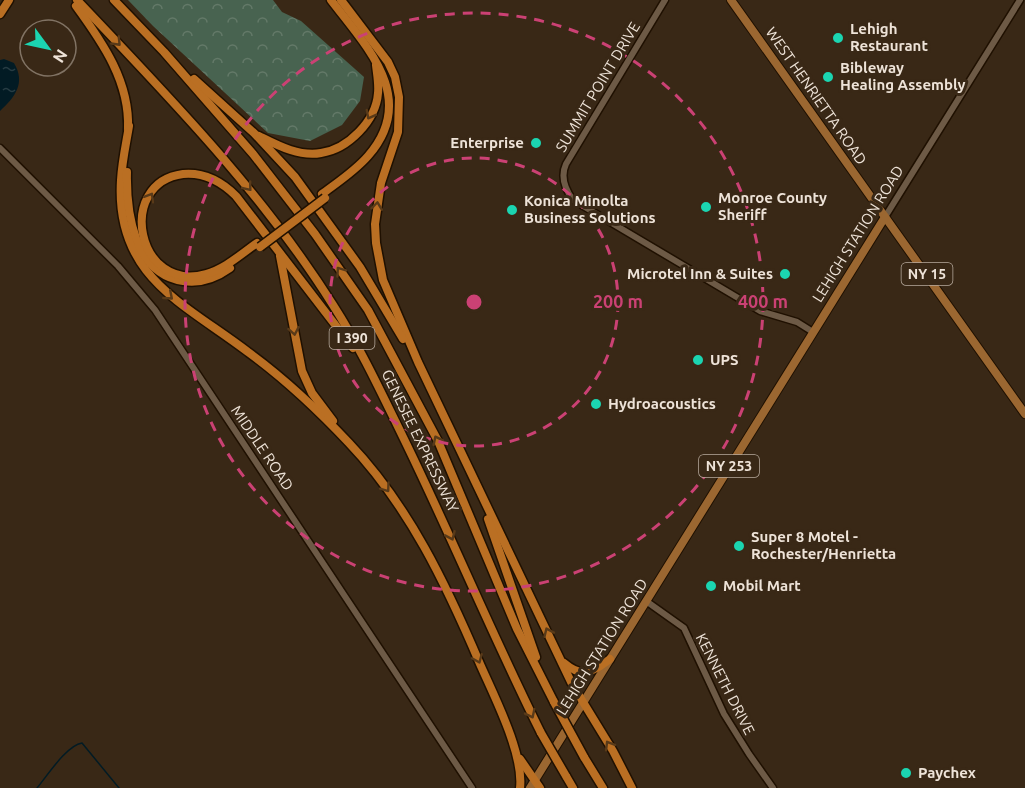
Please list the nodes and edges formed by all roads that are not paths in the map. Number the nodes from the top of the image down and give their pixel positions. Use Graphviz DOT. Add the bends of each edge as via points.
graph roads {
  1 [pos="9,0"];
  2 [pos="72,0"];
  3 [pos="77,0"];
  4 [pos="114,0"];
  5 [pos="331,0"];
  6 [pos="341,0"];
  7 [pos="665,0"];
  8 [pos="731,0"];
  9 [pos="1020,0"];
  10 [pos="0,14"];
  11 [pos="379,48"];
  12 [pos="164,52"];
  13 [pos="375,59"];
  14 [pos="129,126"];
  15 [pos="254,133"];
  16 [pos="0,148"];
  17 [pos="324,196"];
  18 [pos="885,217"];
  19 [pos="259,245"];
  20 [pos="279,253"];
  21 [pos="813,332"];
  22 [pos="417,362"];
  23 [pos="372,372"];
  24 [pos="1025,414"];
  25 [pos="349,442"];
  26 [pos="475,481"];
  27 [pos="646,601"];
  28 [pos="610,659"];
  29 [pos="561,661"];
  30 [pos="545,683"];
  31 [pos="583,703"];
  32 [pos="517,755"];
  33 [pos="535,786"];
  34 [pos="472,788"];
  35 [pos="520,788"];
  36 [pos="573,788"];
  37 [pos="603,788"];
  38 [pos="633,788"];
  39 [pos="773,788"];
  1 -- 10 [label="highway"];
  2 -- 14 [label="highway" via="110,55 122,88"];
  3 -- 23 [label="highway, GENESEE EXPRESSWAY / I 390, one-way" via="201,133 266,210 334,305"];
  4 -- 12 [label="highway, GENESEE EXPRESSWAY / I 390"];
  5 -- 13 [label="highway"];
  6 -- 11 [label="highway"];
  7 -- 21 [label="street, SUMMIT POINT DRIVE" via="566,164 566,190 573,200 760,311 797,322"];
  8 -- 18 [label="main road, WEST HENRIETTA ROAD / NY 15"];
  9 -- 18 [label="street, LEHIGH STATION ROAD"];
  11 -- 17 [label="highway" via="394,92 388,134 373,159"];
  22 -- 11 [label="highway, one-way" via="383,280 376,243 381,183 398,132 399,114 395,77"];
  12 -- 15 [label="highway"];
  30 -- 12 [label="highway, GENESEE EXPRESSWAY / I 390, one-way" via="517,629 438,441 368,310 253,154"];
  13 -- 15 [label="highway, one-way" via="375,107 360,131 345,143 321,153 299,152"];
  13 -- 17 [label="highway" via="384,76 390,105 383,132 363,162"];
  14 -- 19 [label="highway" via="129,213 139,246 155,268 176,280 198,282 221,274"];
  14 -- 25 [label="highway, one-way" via="121,181 122,210 130,244 151,278 299,393"];
  15 -- 22 [label="highway" via="295,177 360,267"];
  16 -- 34 [label="street, MIDDLE ROAD" via="118,266 156,310"];
  17 -- 19 [label="highway, bridge"];
  18 -- 21 [label="main road, LEHIGH STATION ROAD / NY 253"];
  18 -- 24 [label="main road, WEST HENRIETTA ROAD / NY 15"];
  19 -- 20 [label="highway, one-way" via="207,274 172,272 155,260 143,240 144,207 167,179 193,173 209,177 236,196"];
  20 -- 23 [label="highway"];
  20 -- 25 [label="highway, one-way" via="302,371 312,393"];
  21 -- 27 [label="main road, LEHIGH STATION ROAD / NY 253"];
  22 -- 26 [label="highway"];
  23 -- 36 [label="highway, GENESEE EXPRESSWAY / I 390, one-way, bridge" via="444,520 510,670"];
  25 -- 32 [label="highway, one-way" via="411,523 442,577"];
  29 -- 26 [label="highway, one-way"];
  26 -- 30 [label="highway"];
  27 -- 28 [label="main road, LEHIGH STATION ROAD / NY 253"];
  27 -- 39 [label="street, KENNETH DRIVE" via="684,628 724,714"];
  28 -- 29 [label="highway" via="580,673"];
  28 -- 31 [label="main road, LEHIGH STATION ROAD / NY 253"];
  29 -- 31 [label="highway"];
  30 -- 37 [label="highway, GENESEE EXPRESSWAY / I 390, bridge"];
  31 -- 33 [label="main road, LEHIGH STATION ROAD / NY 253"];
  38 -- 31 [label="highway, one-way"];
  32 -- 33 [label="highway"];
  32 -- 35 [label="highway"];
}
